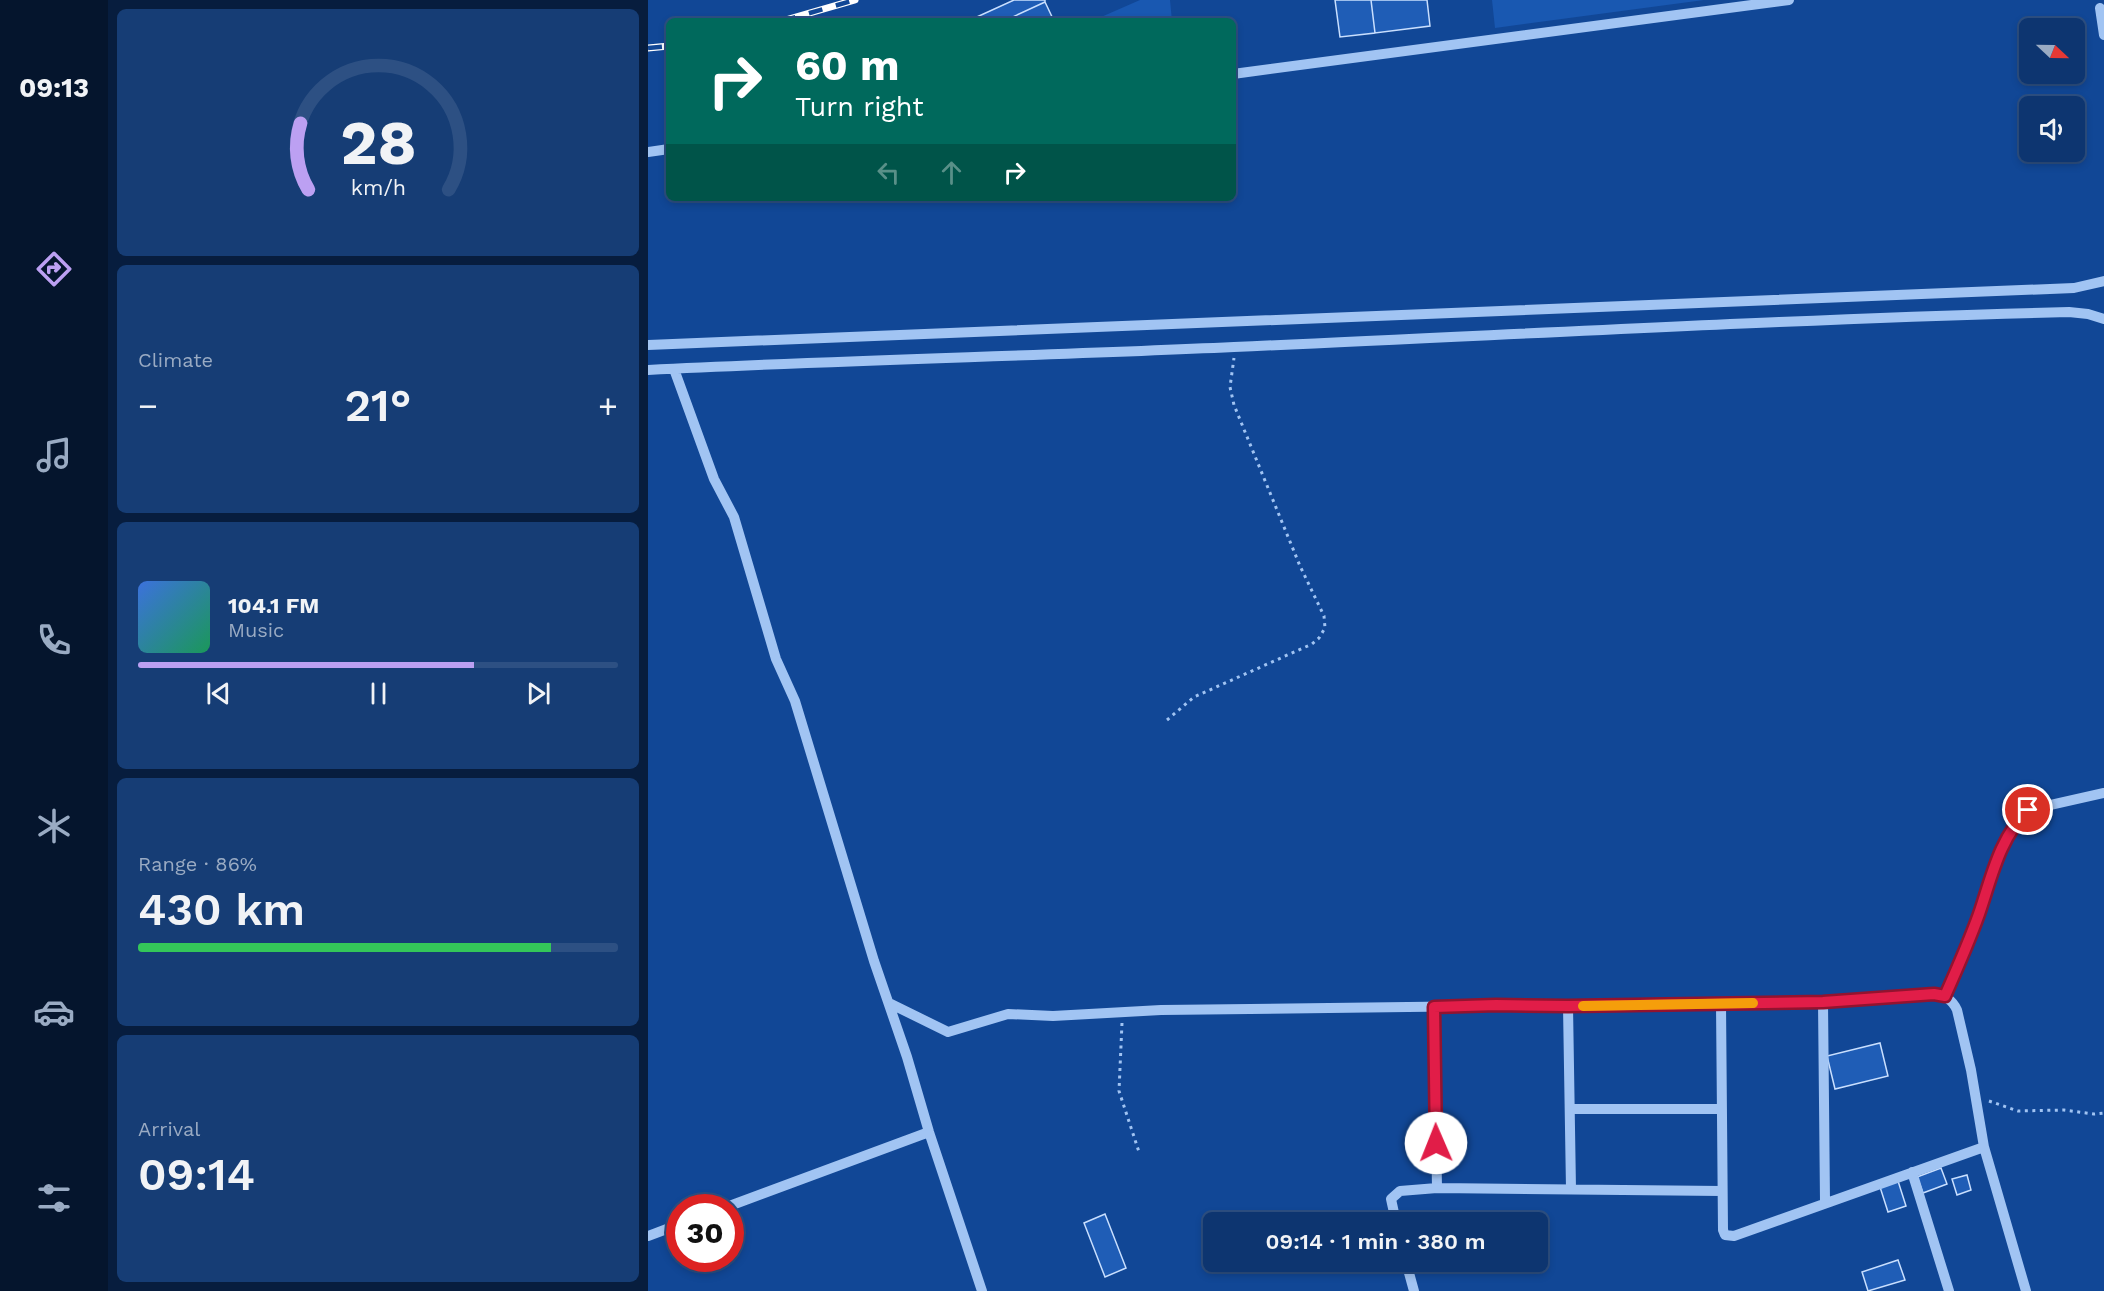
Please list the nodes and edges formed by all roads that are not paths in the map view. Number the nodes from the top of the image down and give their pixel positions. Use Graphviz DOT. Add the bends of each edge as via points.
graph roads {
  1 [pos="1789,0"];
  2 [pos="2101,6"];
  3 [pos="2104,34"];
  4 [pos="1236,74"];
  5 [pos="666,149"];
  6 [pos="648,152"];
  7 [pos="2104,281"];
  8 [pos="2104,319"];
  9 [pos="648,345"];
  10 [pos="674,369"];
  11 [pos="648,370"];
  12 [pos="2104,793"];
  13 [pos="1945,996"];
  14 [pos="1823,1002"];
  15 [pos="889,1003"];
  16 [pos="1721,1004"];
  17 [pos="1568,1006"];
  18 [pos="1434,1007"];
  19 [pos="1571,1109"];
  20 [pos="1722,1109"];
  21 [pos="929,1132"];
  22 [pos="1984,1147"];
  23 [pos="1912,1172"];
  24 [pos="1437,1188"];
  25 [pos="1571,1189"];
  26 [pos="1722,1191"];
  27 [pos="744,1201"];
  28 [pos="1825,1202"];
  29 [pos="1394,1212"];
  30 [pos="666,1229"];
  31 [pos="648,1236"];
  32 [pos="1409,1272"];
  33 [pos="982,1291"];
  34 [pos="1414,1291"];
  35 [pos="1949,1291"];
  36 [pos="2026,1291"];
  1 -- 4 [label="street"];
  2 -- 3 [label="street"];
  5 -- 6 [label="street"];
  7 -- 9 [label="street" via="2074,288 1865,298"];
  8 -- 10 [label="street" via="2069,312 1846,319"];
  10 -- 11 [label="street"];
  10 -- 15 [label="street" via="714,479 734,518"];
  12 -- 13 [label="street" via="2028,810 2014,824"];
  13 -- 14 [label="street"];
  13 -- 22 [label="street" via="1957,1010"];
  14 -- 16 [label="street"];
  14 -- 28 [label="street"];
  15 -- 18 [label="street" via="948,1032 1008,1014 1053,1017 1123,1012"];
  15 -- 21 [label="street"];
  16 -- 17 [label="street"];
  16 -- 20 [label="street"];
  17 -- 18 [label="street"];
  17 -- 19 [label="street"];
  18 -- 24 [label="street"];
  19 -- 20 [label="street"];
  19 -- 25 [label="street"];
  20 -- 26 [label="street"];
  21 -- 27 [label="street"];
  21 -- 33 [label="street"];
  22 -- 23 [label="street"];
  22 -- 36 [label="street"];
  23 -- 28 [label="street"];
  23 -- 35 [label="street"];
  24 -- 25 [label="street"];
  24 -- 29 [label="street" via="1394,1194"];
  25 -- 26 [label="street"];
  26 -- 28 [label="street" via="1723,1230 1729,1237"];
  30 -- 31 [label="street"];
  32 -- 34 [label="street"];
}
